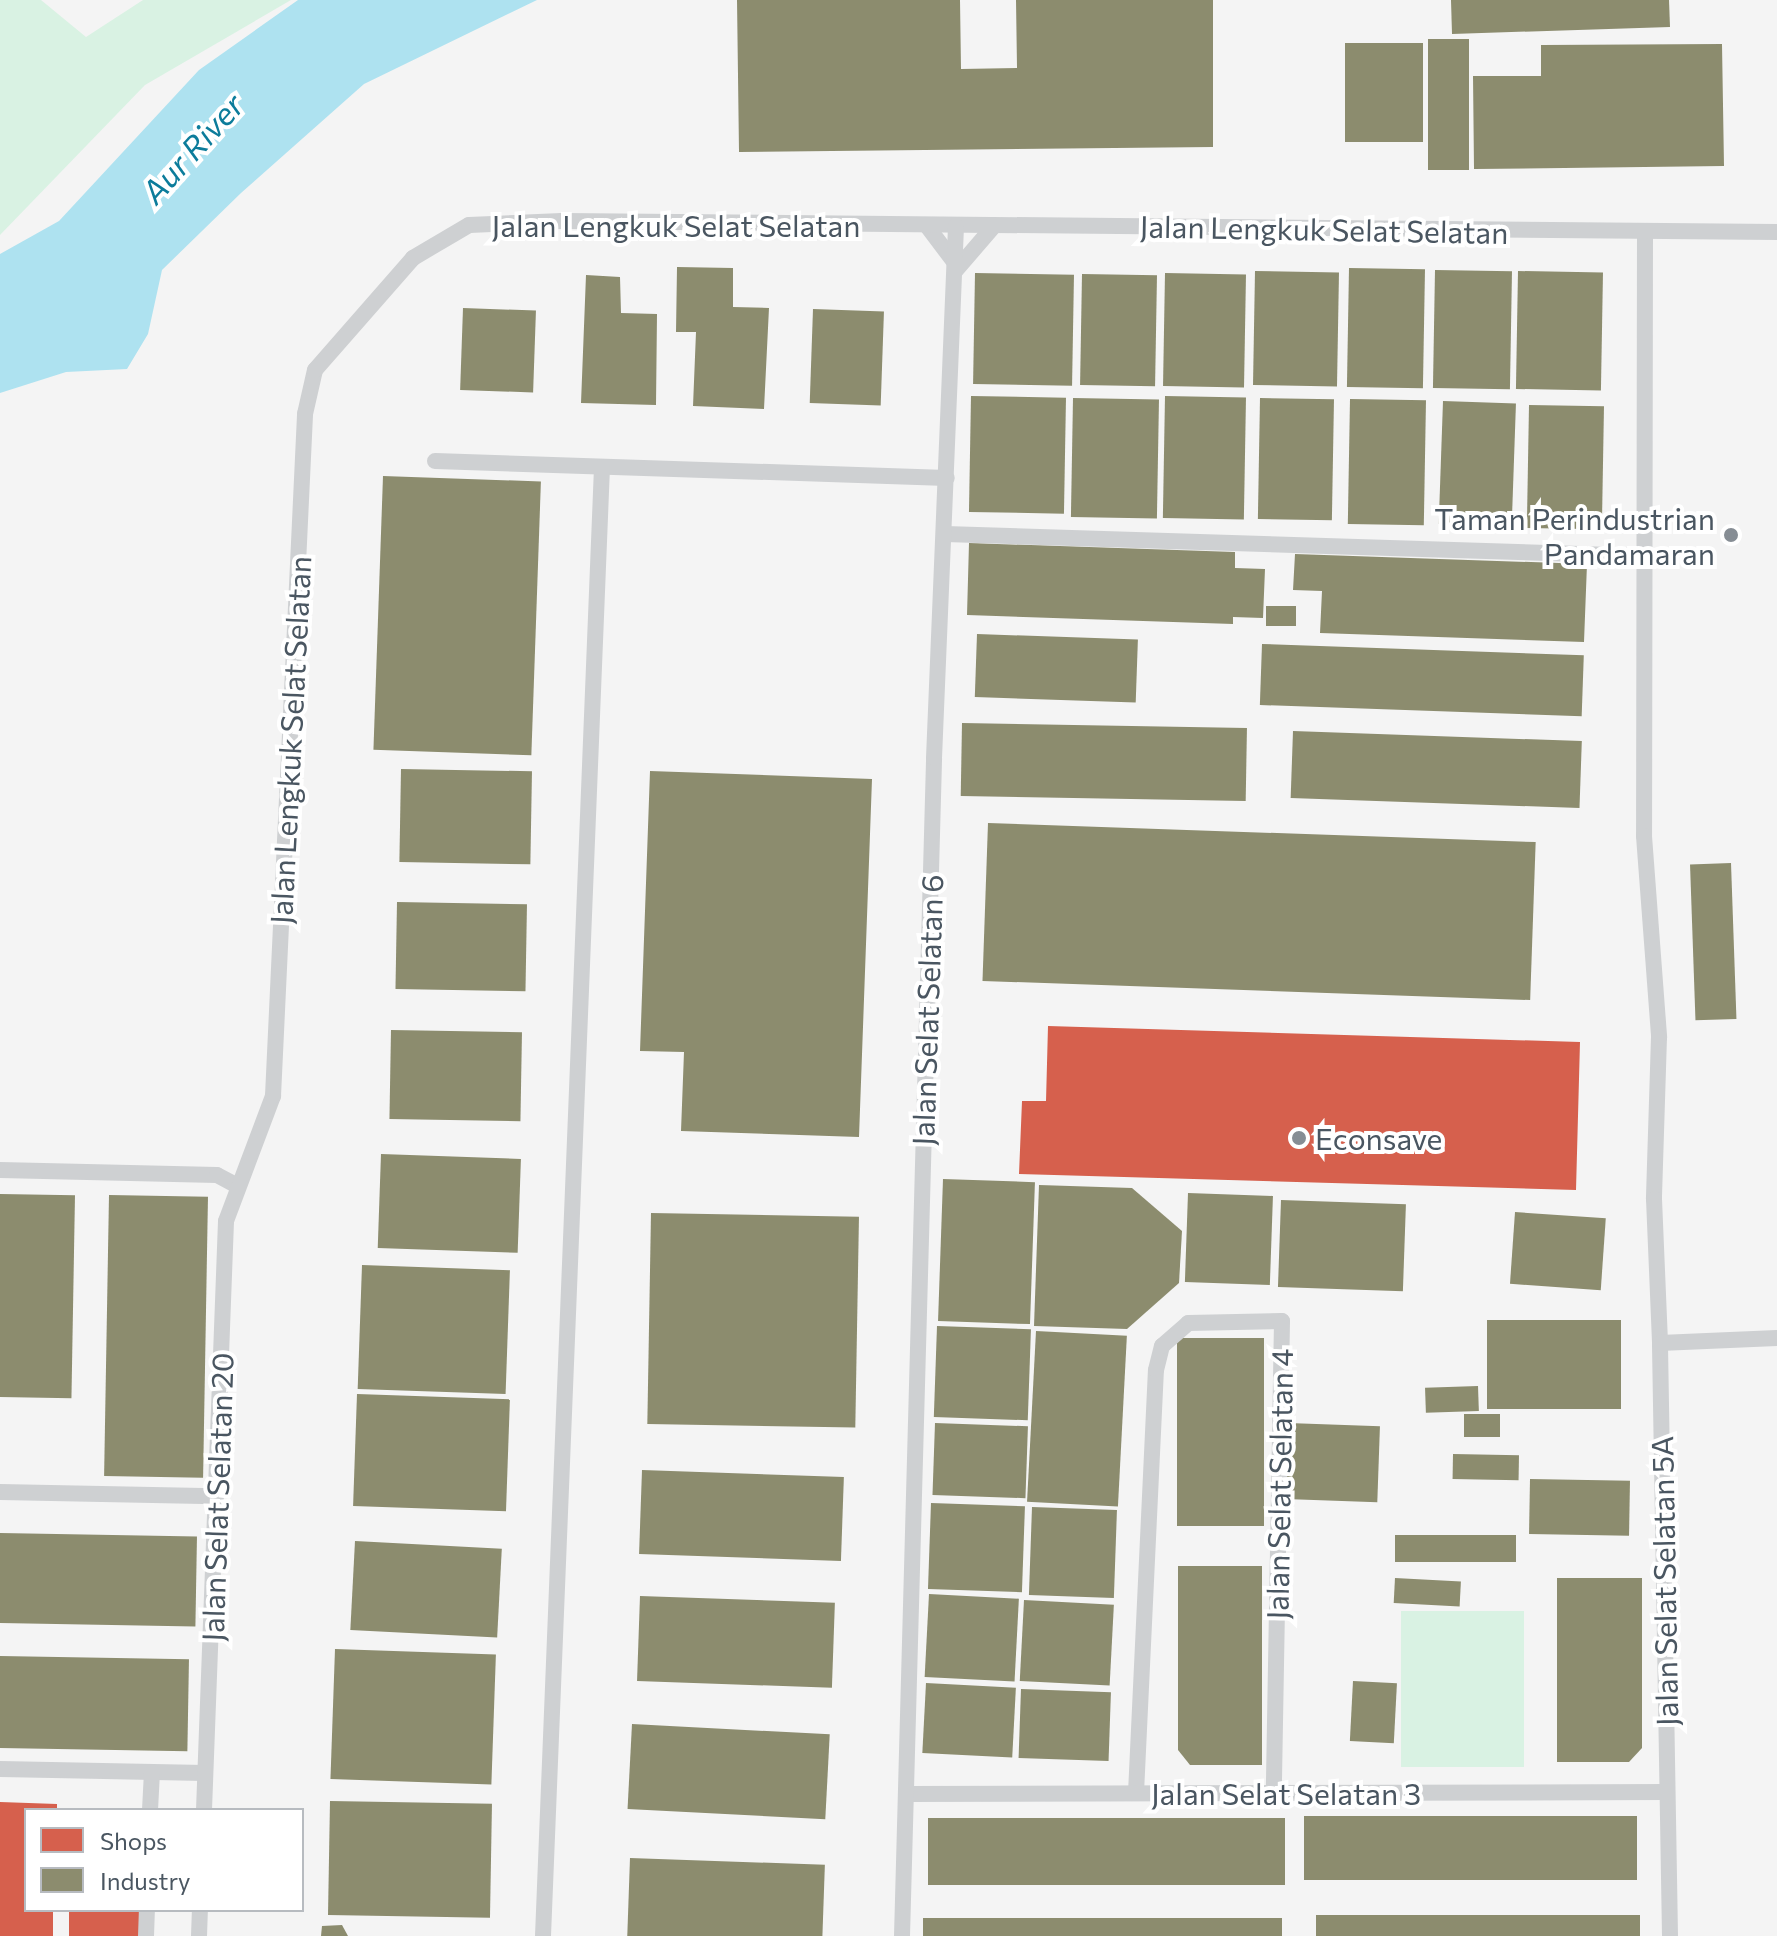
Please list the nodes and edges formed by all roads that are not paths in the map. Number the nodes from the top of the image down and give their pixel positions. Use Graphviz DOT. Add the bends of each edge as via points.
graph roads {
  1 [pos="927,226"];
  2 [pos="956,226"];
  3 [pos="994,226"];
  4 [pos="1645,232"];
  5 [pos="1777,232"];
  6 [pos="955,267"];
  7 [pos="435,461"];
  8 [pos="602,467"];
  9 [pos="947,478"];
  10 [pos="945,534"];
  11 [pos="1644,556"];
  12 [pos="0,1170"];
  13 [pos="236,1185"];
  14 [pos="1777,1338"];
  15 [pos="1660,1343"];
  16 [pos="0,1492"];
  17 [pos="216,1496"];
  18 [pos="0,1769"];
  19 [pos="205,1773"];
  20 [pos="152,1774"];
  21 [pos="1667,1792"];
  22 [pos="1136,1793"];
  23 [pos="1274,1793"];
  24 [pos="906,1794"];
  25 [pos="150,1808"];
  26 [pos="204,1808"];
  27 [pos="147,1912"];
  28 [pos="200,1912"];
  29 [pos="146,1936"];
  30 [pos="199,1936"];
  31 [pos="543,1936"];
  32 [pos="902,1936"];
  33 [pos="1670,1936"];
  1 -- 2 [label="street, Jalan Lengkuk Selat Selatan"];
  1 -- 6 [label="street"];
  1 -- 13 [label="street, Jalan Lengkuk Selat Selatan" via="562,221 469,225 413,258 315,370 305,414 273,1096 262,1135"];
  2 -- 3 [label="street, Jalan Lengkuk Selat Selatan"];
  2 -- 6 [label="street, Jalan Selat Selatan 6"];
  3 -- 4 [label="street, Jalan Lengkuk Selat Selatan"];
  3 -- 6 [label="street"];
  4 -- 5 [label="street, Jalan Lengkuk Selat Selatan"];
  4 -- 11 [label="street, Jalan Selat Selatan 5A"];
  6 -- 9 [label="street, Jalan Selat Selatan 6"];
  7 -- 8 [label="street"];
  8 -- 9 [label="street"];
  8 -- 31 [label="street"];
  9 -- 10 [label="street, Jalan Selat Selatan 6"];
  10 -- 11 [label="street"];
  10 -- 24 [label="street, Jalan Selat Selatan 6"];
  11 -- 15 [label="street, Jalan Selat Selatan 5A" via="1644,836 1659,1037 1654,1199"];
  12 -- 13 [label="street" via="217,1175"];
  13 -- 17 [label="street, Jalan Selat Selatan 20" via="226,1221"];
  14 -- 15 [label="street"];
  15 -- 21 [label="street, Jalan Selat Selatan 5A"];
  16 -- 17 [label="street"];
  17 -- 19 [label="street, Jalan Selat Selatan 20"];
  18 -- 20 [label="street"];
  19 -- 20 [label="street"];
  19 -- 26 [label="street, Jalan Selat Selatan 20"];
  20 -- 25 [label="street"];
  21 -- 23 [label="street, Jalan Selat Selatan 3"];
  21 -- 33 [label="street, Jalan Selat Selatan 5A"];
  22 -- 23 [label="street, Jalan Selat Selatan 3"];
  22 -- 23 [label="street, Jalan Selat Selatan 4" via="1156,1370 1162,1346 1188,1323 1282,1321"];
  22 -- 24 [label="street, Jalan Selat Selatan 3"];
  24 -- 32 [label="street, Jalan Selat Selatan 6"];
  27 -- 29 [label="street"];
  28 -- 30 [label="street"];
}
